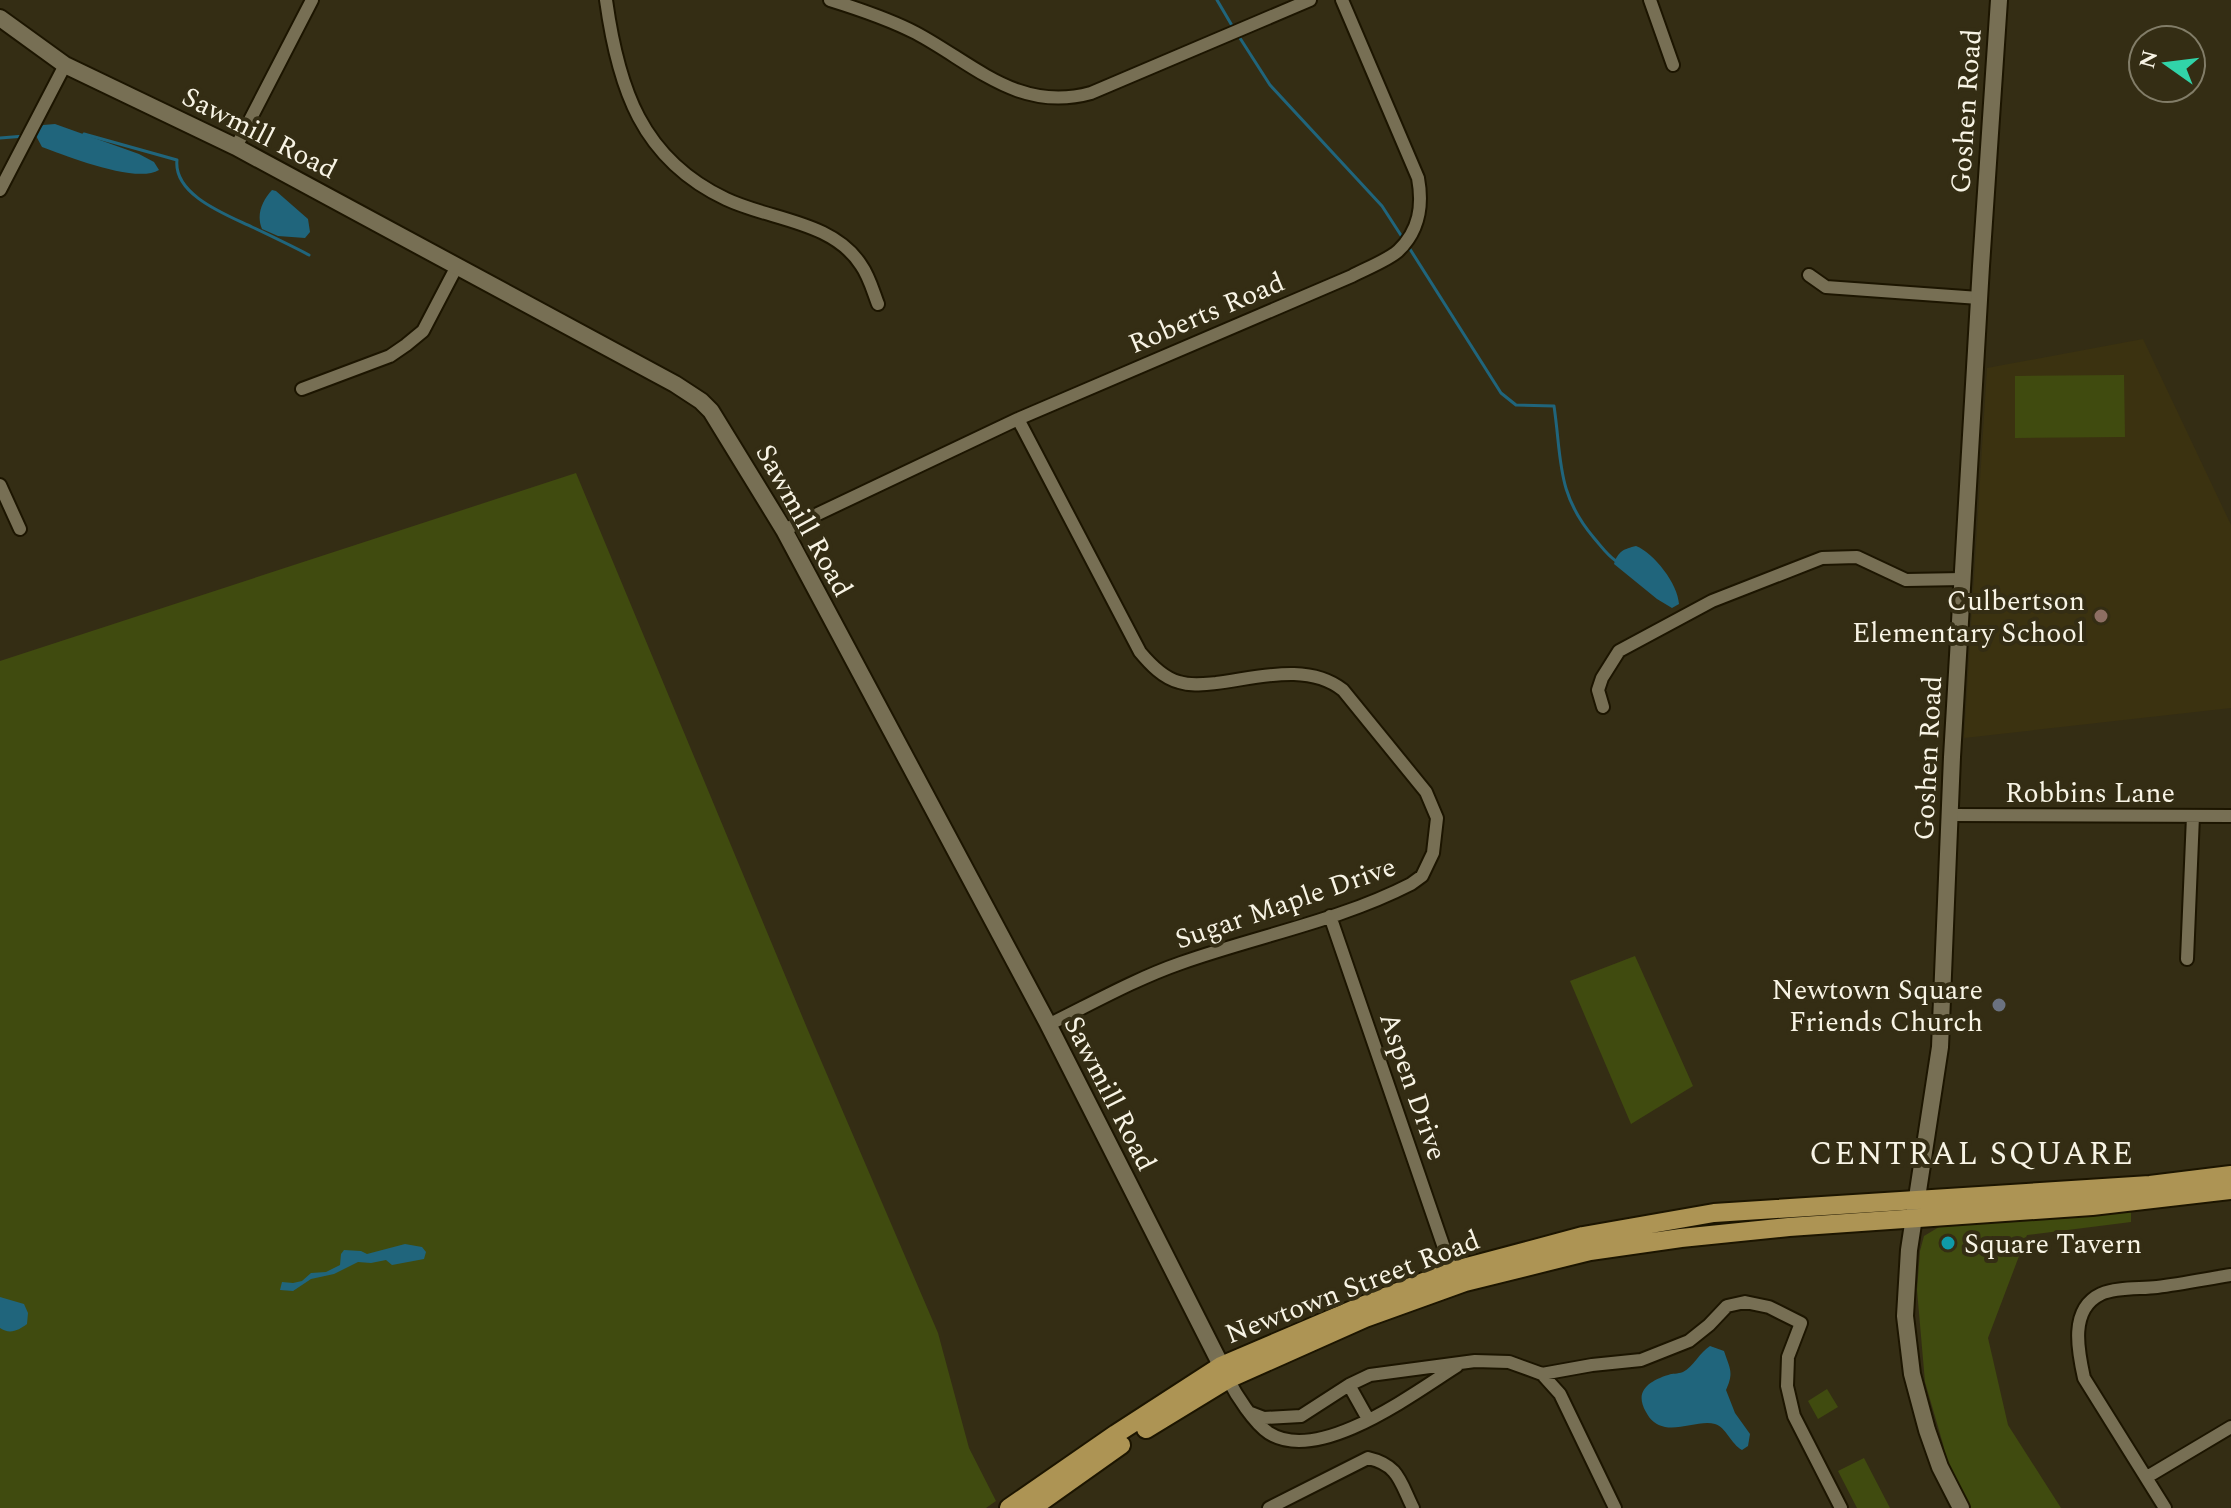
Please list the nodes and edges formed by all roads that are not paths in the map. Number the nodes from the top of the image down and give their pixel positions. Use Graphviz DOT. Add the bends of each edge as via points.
graph roads {
  1 [pos="312,0"];
  2 [pos="606,0"];
  3 [pos="830,0"];
  4 [pos="1310,0"];
  5 [pos="1342,0"];
  6 [pos="1650,0"];
  7 [pos="1999,0"];
  8 [pos="0,18"];
  9 [pos="65,65"];
  10 [pos="1673,65"];
  11 [pos="236,147"];
  12 [pos="0,190"];
  13 [pos="457,266"];
  14 [pos="1809,275"];
  15 [pos="1979,298"];
  16 [pos="878,304"];
  17 [pos="302,389"];
  18 [pos="1018,419"];
  19 [pos="0,485"];
  20 [pos="20,529"];
  21 [pos="784,530"];
  22 [pos="1963,579"];
  23 [pos="1603,707"];
  24 [pos="1950,815"];
  25 [pos="2193,816"];
  26 [pos="2231,816"];
  27 [pos="1330,916"];
  28 [pos="2187,959"];
  29 [pos="1048,1025"];
  30 [pos="2231,1175"];
  31 [pos="2231,1190"];
  32 [pos="1914,1209"];
  33 [pos="1671,1220"];
  34 [pos="1676,1239"];
  35 [pos="1452,1271"];
  36 [pos="2231,1275"];
  37 [pos="1459,1364"];
  38 [pos="1224,1373"];
  39 [pos="1542,1374"];
  40 [pos="1349,1385"];
  41 [pos="1251,1413"];
  42 [pos="1368,1419"];
  43 [pos="2231,1427"];
  44 [pos="2147,1477"];
  45 [pos="1009,1508"];
  46 [pos="1032,1508"];
  47 [pos="1269,1508"];
  48 [pos="1413,1508"];
  49 [pos="1615,1508"];
  50 [pos="1841,1508"];
  51 [pos="1961,1508"];
  52 [pos="2165,1508"];
  1 -- 11 [label="street"];
  2 -- 16 [label="street" via="623,84 657,145 717,194 839,241 862,266"];
  3 -- 4 [label="street" via="918,34 1005,87 1060,98 1091,93"];
  5 -- 18 [label="street, Roberts Road" via="1418,178 1422,200 1417,224 1398,252"];
  6 -- 10 [label="street"];
  7 -- 15 [label="street, Goshen Road"];
  8 -- 9 [label="street, Sawmill Road"];
  9 -- 11 [label="street, Sawmill Road"];
  9 -- 12 [label="street"];
  11 -- 13 [label="street, Sawmill Road"];
  13 -- 17 [label="street" via="423,331 406,345"];
  13 -- 21 [label="street, Sawmill Road" via="701,401"];
  14 -- 15 [label="street" via="1826,287"];
  15 -- 22 [label="street, Goshen Road"];
  18 -- 21 [label="street, Roberts Road"];
  18 -- 27 [label="street, Sugar Maple Drive" via="1150,665 1178,682 1197,685 1305,674 1331,681 1426,792 1437,830 1422,876 1401,890"];
  19 -- 20 [label="street"];
  21 -- 29 [label="street, Sawmill Road"];
  22 -- 23 [label="street" via="1906,580 1857,557 1822,558 1712,601 1619,651 1598,690"];
  22 -- 24 [label="street, Goshen Road"];
  24 -- 25 [label="street, Robbins Lane"];
  24 -- 32 [label="street, Goshen Road" via="1940,1047"];
  25 -- 26 [label="street, Robbins Lane"];
  25 -- 28 [label="street"];
  27 -- 29 [label="street, Sugar Maple Drive" via="1179,964"];
  27 -- 35 [label="street, Aspen Drive"];
  29 -- 38 [label="street, Sawmill Road"];
  30 -- 32 [label="main road, Newtown Street Road"];
  31 -- 32 [label="main road, Newtown Street Road" via="2092,1206"];
  32 -- 33 [label="main road, Newtown Street Road" via="1714,1213"];
  32 -- 34 [label="main road, Newtown Street Road"];
  32 -- 51 [label="street, Goshen Road" via="1905,1316 1912,1374 1940,1467"];
  33 -- 34 [label="main road"];
  33 -- 35 [label="main road, Newtown Street Road" via="1583,1236"];
  34 -- 38 [label="main road, Newtown Street Road" via="1590,1251 1465,1282"];
  35 -- 38 [label="main road, Newtown Street Road" via="1357,1308"];
  36 -- 44 [label="street" via="2101,1294 2078,1322 2084,1378"];
  37 -- 39 [label="street" via="1509,1362"];
  37 -- 40 [label="street" via="1370,1375"];
  37 -- 42 [label="street"];
  38 -- 41 [label="street"];
  38 -- 45 [label="main road, Newtown Street Road" via="1116,1434"];
  38 -- 46 [label="main road, Newtown Street Road"];
  39 -- 49 [label="street" via="1560,1394"];
  39 -- 50 [label="street" via="1641,1360 1689,1341 1727,1306 1745,1302 1769,1307 1801,1323 1788,1357 1787,1386 1794,1416"];
  40 -- 41 [label="street" via="1301,1416 1264,1418"];
  40 -- 42 [label="street"];
  41 -- 42 [label="street" via="1267,1432 1302,1442 1324,1439"];
  43 -- 44 [label="street"];
  44 -- 52 [label="street"];
  47 -- 48 [label="street" via="1368,1458 1394,1470"];
}
